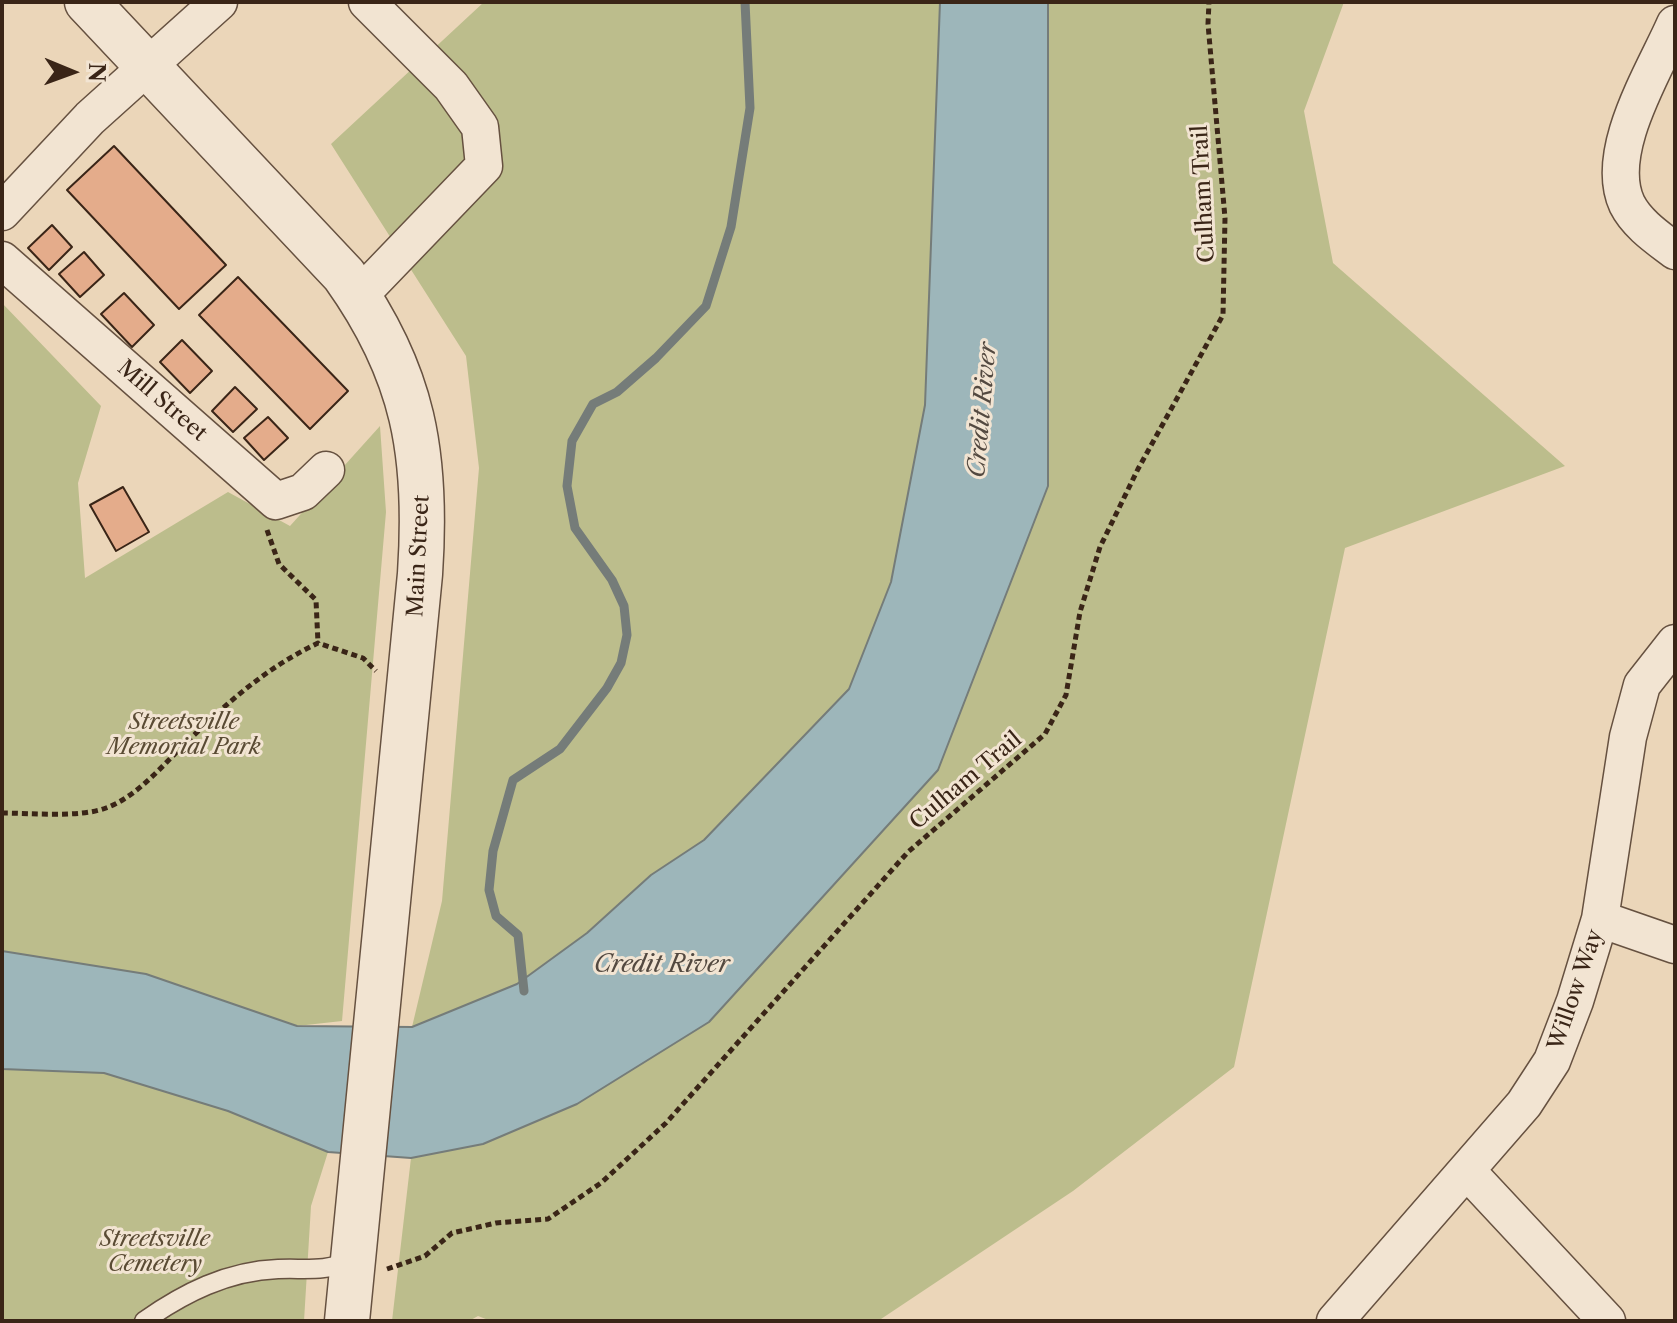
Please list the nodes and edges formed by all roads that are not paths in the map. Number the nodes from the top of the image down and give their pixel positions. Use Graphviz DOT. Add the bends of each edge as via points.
graph roads {
  1 [pos="87,2"];
  2 [pos="219,2"];
  3 [pos="367,2"];
  4 [pos="1675,24"];
  5 [pos="149,67"];
  6 [pos="2,212"];
  7 [pos="1675,251"];
  8 [pos="2,260"];
  9 [pos="359,296"];
  10 [pos="326,470"];
  11 [pos="1675,643"];
  12 [pos="1600,919"];
  13 [pos="1675,945"];
  14 [pos="1467,1171"];
  15 [pos="352,1261"];
  16 [pos="144,1321"];
  17 [pos="347,1321"];
  18 [pos="1335,1321"];
  19 [pos="1607,1321"];
  1 -- 5 [label="street, Main Street"];
  2 -- 5 [label="street"];
  3 -- 9 [label="street" via="451,86 480,127 484,166"];
  4 -- 7 [label="street" via="1626,135 1620,174 1628,204 1649,231"];
  5 -- 6 [label="street" via="90,118"];
  5 -- 9 [label="street, Main Street"];
  8 -- 10 [label="street, Mill Street" via="276,501 303,492"];
  9 -- 15 [label="street, Main Street" via="393,354 412,418 424,507"];
  11 -- 12 [label="street, Willow Way" via="1642,685 1628,737"];
  12 -- 13 [label="street"];
  12 -- 14 [label="street, Willow Way" via="1552,1061 1524,1104"];
  14 -- 18 [label="street, Willow Way"];
  14 -- 19 [label="street"];
  15 -- 16 [label="lane" via="326,1271 275,1269 227,1277 182,1294"];
  15 -- 17 [label="street, Main Street"];
}
